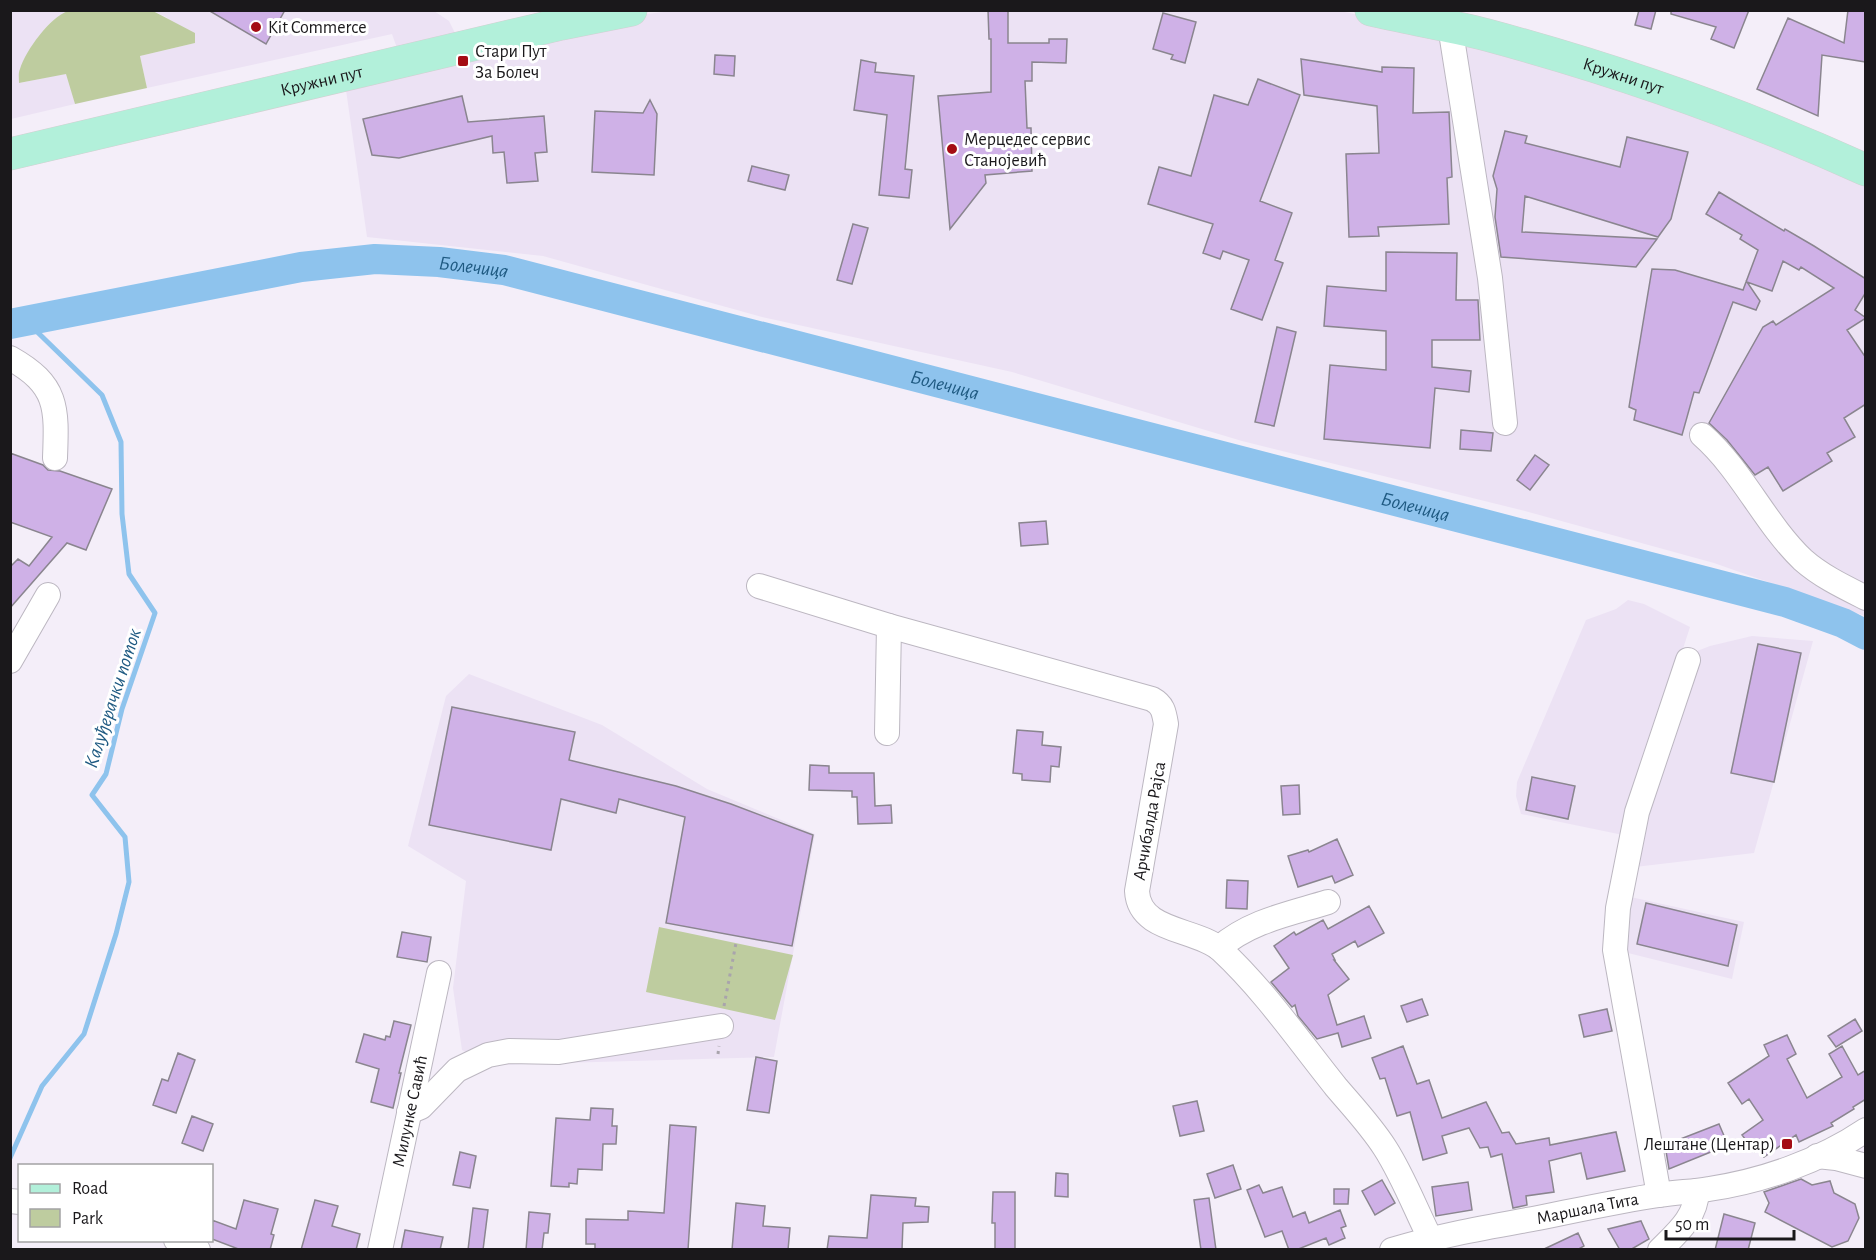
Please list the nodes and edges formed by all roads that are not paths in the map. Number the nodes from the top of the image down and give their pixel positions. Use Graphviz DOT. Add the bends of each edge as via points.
graph roads {
  1 [pos="631,10"];
  2 [pos="1371,10"];
  3 [pos="557,17"];
  4 [pos="1442,20"];
  5 [pos="10,154"];
  6 [pos="1866,170"];
  7 [pos="10,358"];
  8 [pos="1505,423"];
  9 [pos="1702,435"];
  10 [pos="55,458"];
  11 [pos="759,586"];
  12 [pos="48,595"];
  13 [pos="1866,598"];
  14 [pos="889,626"];
  15 [pos="1688,660"];
  16 [pos="10,662"];
  17 [pos="887,733"];
  18 [pos="1328,902"];
  19 [pos="1219,948"];
  20 [pos="440,973"];
  21 [pos="721,1026"];
  22 [pos="409,1112"];
  23 [pos="1866,1130"];
  24 [pos="1817,1156"];
  25 [pos="1866,1166"];
  26 [pos="1697,1191"];
  27 [pos="1659,1195"];
  28 [pos="1430,1238"];
  29 [pos="180,1242"];
  30 [pos="198,1250"];
  31 [pos="380,1250"];
  32 [pos="1392,1250"];
  33 [pos="1660,1250"];
  1 -- 3 [label="main road, Кружни пут"];
  2 -- 4 [label="main road, Кружни пут"];
  3 -- 5 [label="main road, Кружни пут"];
  4 -- 6 [label="main road, Кружни пут" via="1718,108"];
  4 -- 8 [label="street" via="1490,278"];
  7 -- 10 [label="street" via="30,369 51,395"];
  9 -- 13 [label="street" via="1803,560"];
  11 -- 14 [label="street, Арчибалда Рајса"];
  12 -- 16 [label="street"];
  14 -- 17 [label="street"];
  14 -- 19 [label="street, Арчибалда Рајса" via="1158,702 1166,723 1137,899 1162,924"];
  15 -- 27 [label="street" via="1637,812 1615,929 1615,950"];
  18 -- 19 [label="street" via="1254,924"];
  19 -- 28 [label="street, Арчибалда Рајса" via="1290,1026 1365,1119 1386,1149"];
  20 -- 22 [label="street, Милунке Савић"];
  21 -- 22 [label="street" via="560,1052 509,1051 475,1060 457,1070 421,1107"];
  22 -- 31 [label="street, Милунке Савић"];
  23 -- 24 [label="street, Маршала Тита"];
  24 -- 25 [label="street"];
  24 -- 26 [label="street, Маршала Тита" via="1761,1177"];
  26 -- 27 [label="street, Маршала Тита"];
  26 -- 33 [label="street" via="1692,1214"];
  27 -- 28 [label="street, Маршала Тита"];
  28 -- 32 [label="street, Маршала Тита"];
  29 -- 30 [label="street"];
}
